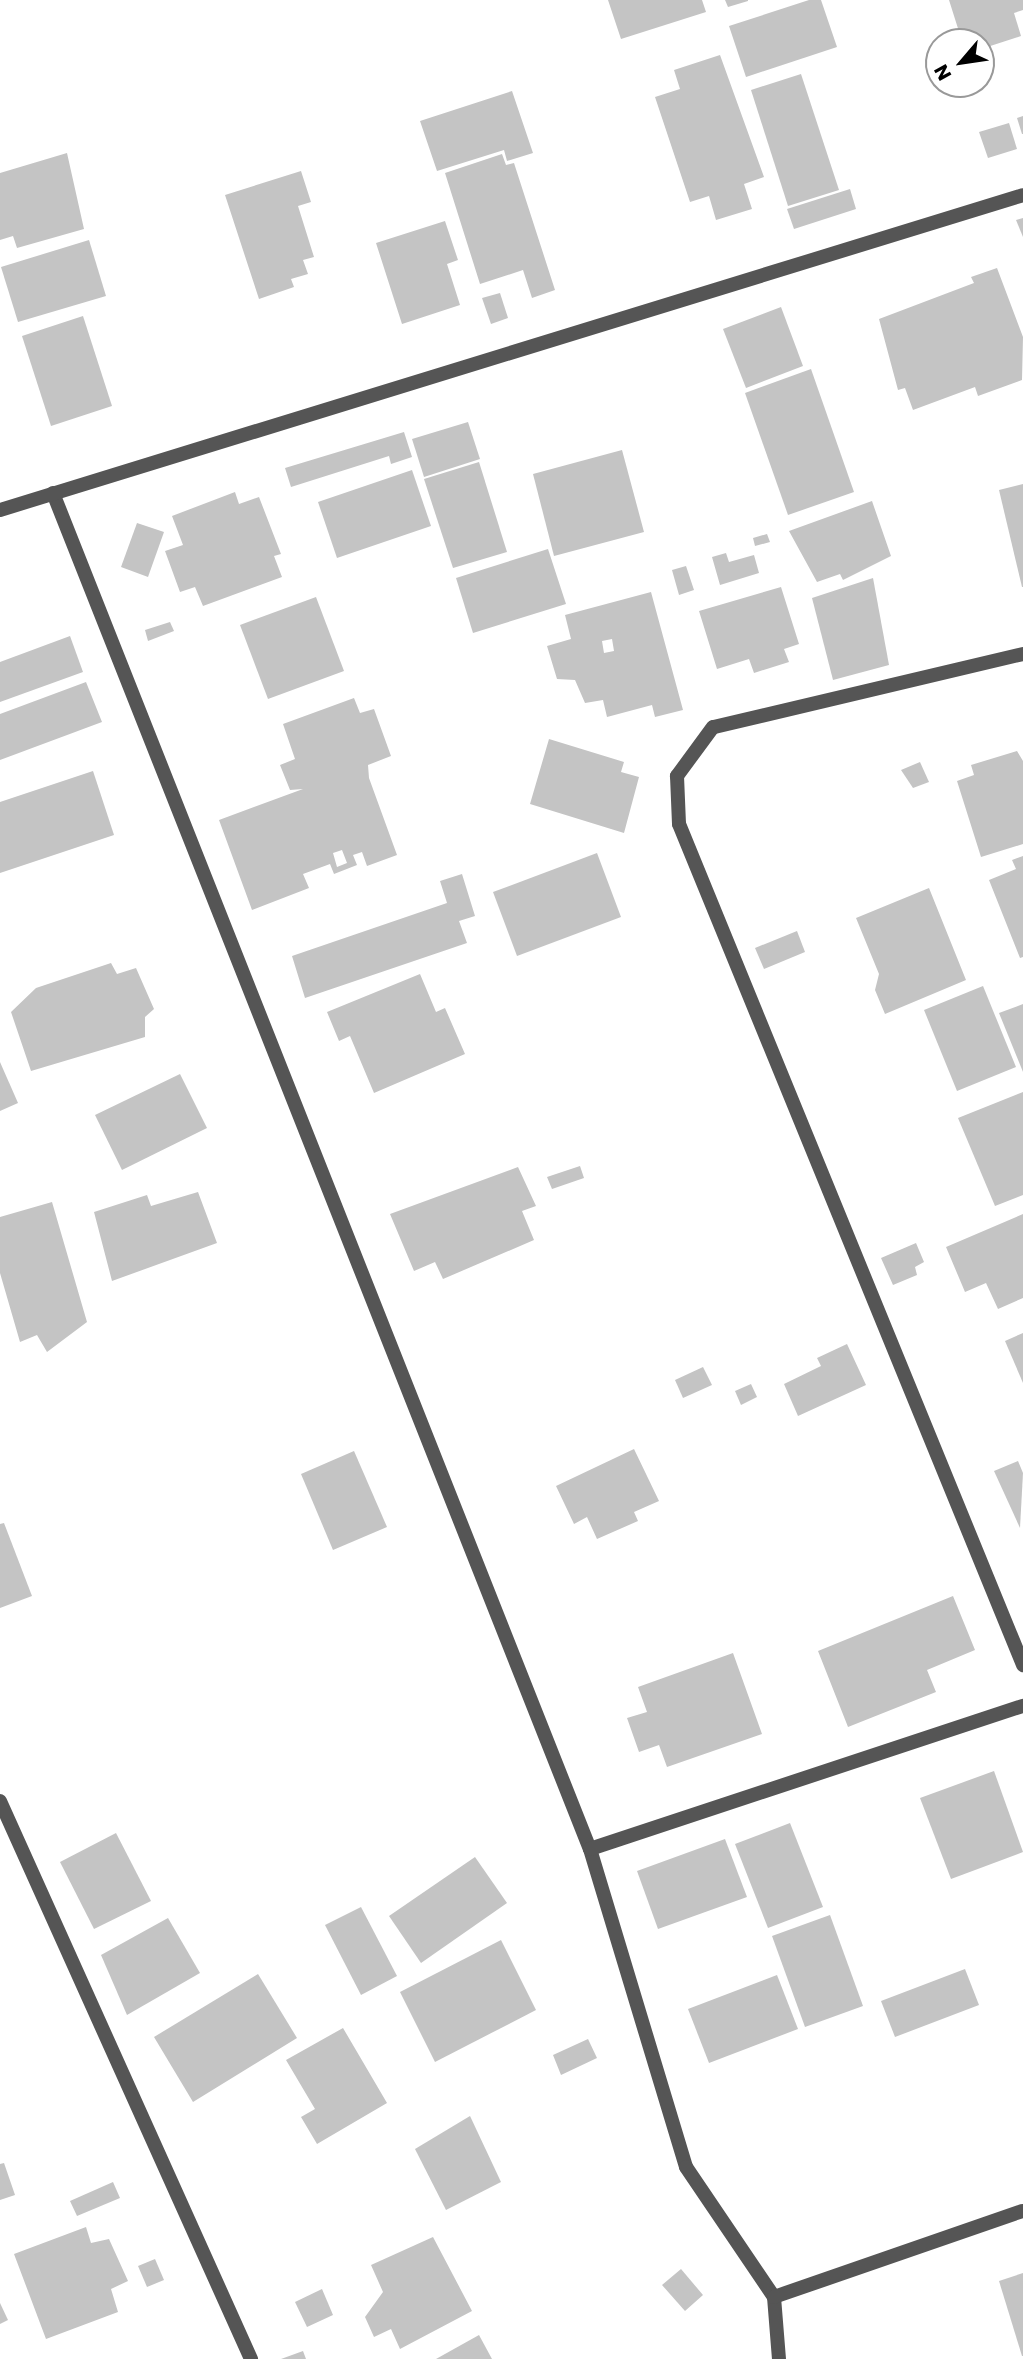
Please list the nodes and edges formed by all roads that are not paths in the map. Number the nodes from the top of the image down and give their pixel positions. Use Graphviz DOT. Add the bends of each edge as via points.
graph roads {
  1 [pos="1023,195"];
  2 [pos="53,493"];
  3 [pos="0,510"];
  4 [pos="1023,654"];
  5 [pos="1023,1665"];
  6 [pos="1023,1706"];
  7 [pos="0,1801"];
  8 [pos="590,1849"];
  9 [pos="1023,2211"];
  10 [pos="774,2297"];
  11 [pos="251,2359"];
  12 [pos="779,2359"];
  1 -- 2 [label="street"];
  2 -- 3 [label="street"];
  2 -- 8 [label="street"];
  4 -- 5 [label="street" via="713,727 677,776 679,824"];
  6 -- 8 [label="street"];
  7 -- 11 [label="street"];
  8 -- 10 [label="street" via="686,2167"];
  9 -- 10 [label="street"];
  10 -- 12 [label="street"];
}
